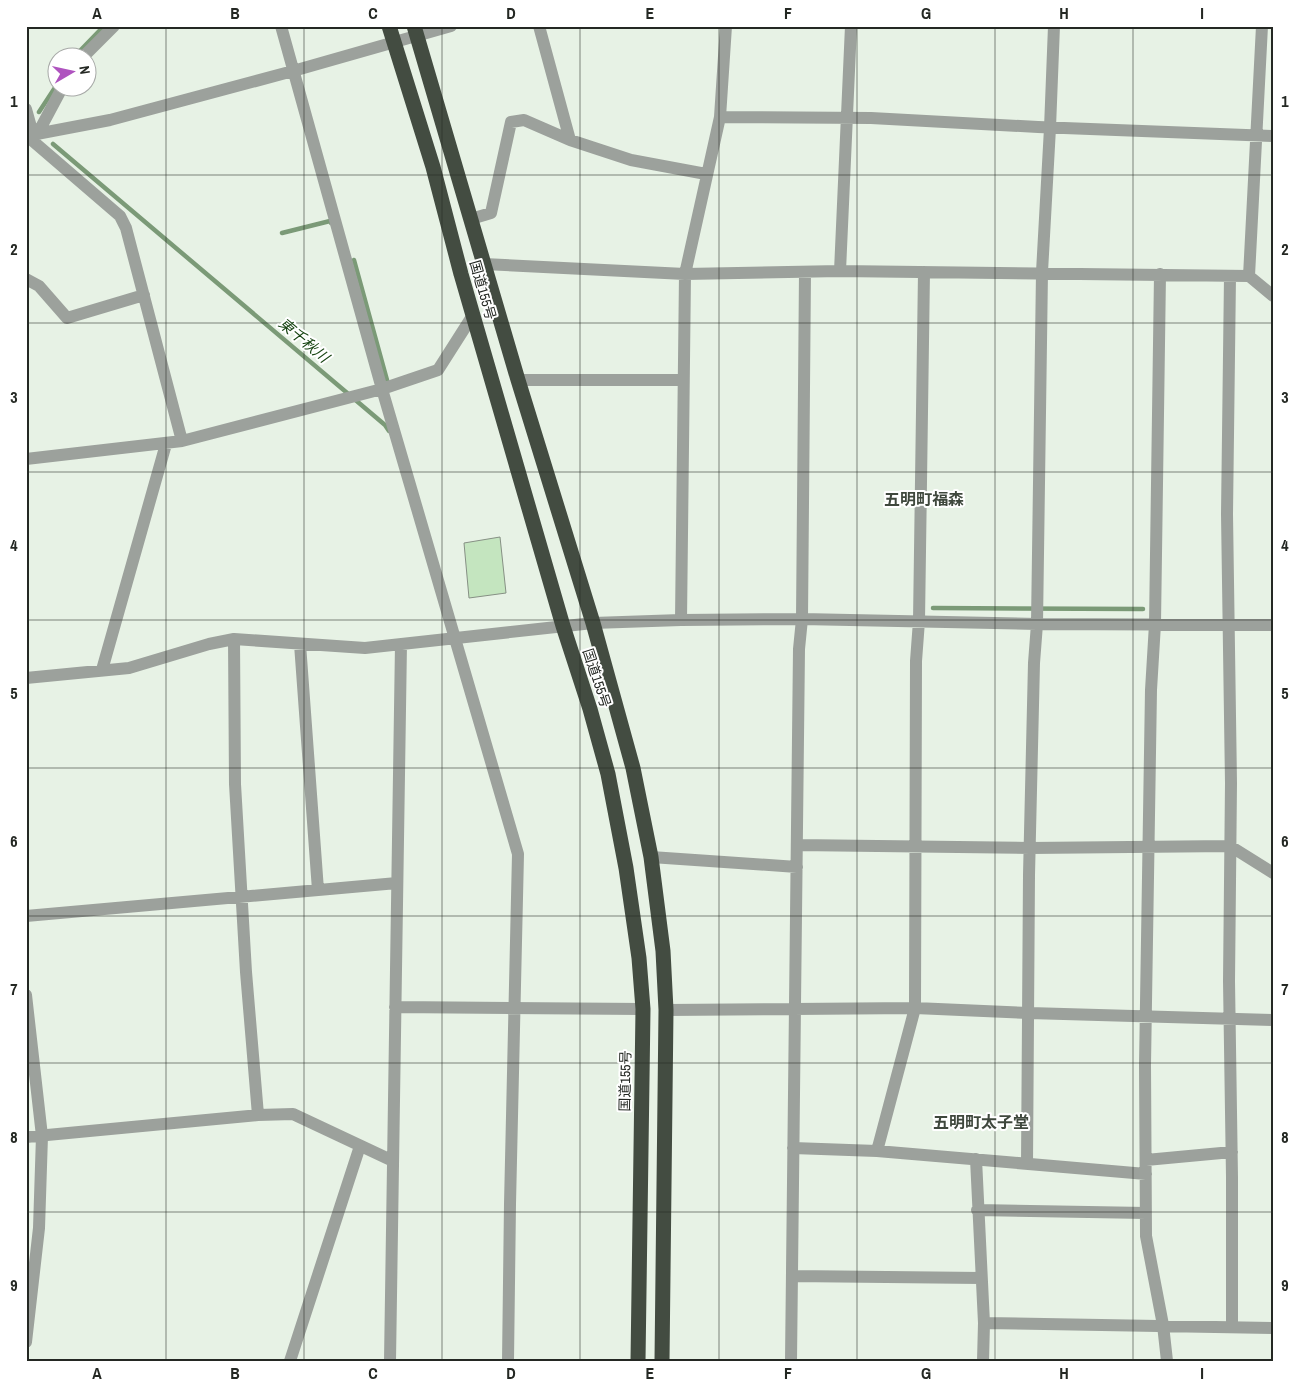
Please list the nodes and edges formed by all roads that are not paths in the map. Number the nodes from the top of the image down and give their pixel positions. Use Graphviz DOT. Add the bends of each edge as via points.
graph roads {
  1 [pos="114,26"];
  2 [pos="281,26"];
  3 [pos="389,26"];
  4 [pos="450,26"];
  5 [pos="539,26"];
  6 [pos="726,26"];
  7 [pos="852,26"];
  8 [pos="1054,26"];
  9 [pos="1262,26"];
  10 [pos="416,31"];
  11 [pos="394,43"];
  12 [pos="92,48"];
  13 [pos="294,71"];
  14 [pos="55,98"];
  15 [pos="26,109"];
  16 [pos="720,118"];
  17 [pos="846,118"];
  18 [pos="1050,128"];
  19 [pos="31,135"];
  20 [pos="1256,135"];
  21 [pos="1273,136"];
  22 [pos="570,140"];
  23 [pos="706,174"];
  24 [pos="471,219"];
  25 [pos="484,264"];
  26 [pos="840,271"];
  27 [pos="805,272"];
  28 [pos="924,272"];
  29 [pos="1042,272"];
  30 [pos="685,274"];
  31 [pos="1160,274"];
  32 [pos="1230,276"];
  33 [pos="1249,276"];
  34 [pos="26,279"];
  35 [pos="144,295"];
  36 [pos="1273,296"];
  37 [pos="473,315"];
  38 [pos="518,380"];
  39 [pos="683,380"];
  40 [pos="382,389"];
  41 [pos="182,442"];
  42 [pos="166,444"];
  43 [pos="26,458"];
  44 [pos="802,619"];
  45 [pos="681,620"];
  46 [pos="919,621"];
  47 [pos="593,623"];
  48 [pos="1037,624"];
  49 [pos="1155,624"];
  50 [pos="1273,625"];
  51 [pos="563,626"];
  52 [pos="1228,626"];
  53 [pos="454,637"];
  54 [pos="234,639"];
  55 [pos="300,644"];
  56 [pos="401,644"];
  57 [pos="102,670"];
  58 [pos="26,678"];
  59 [pos="797,845"];
  60 [pos="1230,846"];
  61 [pos="915,847"];
  62 [pos="1030,848"];
  63 [pos="1149,848"];
  64 [pos="651,857"];
  65 [pos="797,867"];
  66 [pos="1273,873"];
  67 [pos="396,883"];
  68 [pos="318,890"];
  69 [pos="241,897"];
  70 [pos="26,916"];
  71 [pos="26,995"];
  72 [pos="395,1007"];
  73 [pos="796,1008"];
  74 [pos="915,1008"];
  75 [pos="514,1009"];
  76 [pos="642,1009"];
  77 [pos="666,1010"];
  78 [pos="1029,1013"];
  79 [pos="1146,1016"];
  80 [pos="1230,1018"];
  81 [pos="1273,1020"];
  82 [pos="258,1115"];
  83 [pos="42,1136"];
  84 [pos="26,1137"];
  85 [pos="360,1146"];
  86 [pos="793,1148"];
  87 [pos="877,1151"];
  88 [pos="1232,1152"];
  89 [pos="976,1159"];
  90 [pos="1146,1160"];
  91 [pos="393,1162"];
  92 [pos="1027,1164"];
  93 [pos="1146,1174"];
  94 [pos="977,1210"];
  95 [pos="1146,1213"];
  96 [pos="792,1276"];
  97 [pos="981,1278"];
  98 [pos="984,1323"];
  99 [pos="1163,1325"];
  100 [pos="1232,1327"];
  101 [pos="1273,1328"];
  102 [pos="26,1342"];
  103 [pos="290,1361"];
  104 [pos="390,1361"];
  105 [pos="508,1361"];
  106 [pos="638,1361"];
  107 [pos="662,1361"];
  108 [pos="791,1361"];
  109 [pos="983,1361"];
  110 [pos="1167,1361"];
  1 -- 12 [label="street"];
  2 -- 13 [label="street"];
  3 -- 11 [label="highway, 国道155号"];
  4 -- 10 [label="street"];
  5 -- 22 [label="street"];
  6 -- 16 [label="street"];
  7 -- 17 [label="street"];
  8 -- 18 [label="street"];
  9 -- 20 [label="street"];
  10 -- 11 [label="street"];
  10 -- 24 [label="highway, 国道155号"];
  11 -- 13 [label="street"];
  11 -- 37 [label="highway, 国道155号" via="433,167"];
  13 -- 19 [label="street" via="110,120"];
  13 -- 40 [label="street"];
  14 -- 19 [label="street"];
  15 -- 19 [label="street"];
  16 -- 17 [label="street"];
  16 -- 23 [label="street"];
  17 -- 18 [label="street"];
  17 -- 26 [label="street"];
  18 -- 20 [label="street"];
  18 -- 29 [label="street"];
  19 -- 35 [label="street" via="120,216"];
  20 -- 21 [label="street"];
  20 -- 33 [label="street"];
  22 -- 23 [label="street" via="632,160"];
  22 -- 24 [label="street" via="524,120 510,122 491,213"];
  23 -- 30 [label="street"];
  24 -- 25 [label="highway, 国道155号"];
  25 -- 30 [label="street"];
  25 -- 38 [label="highway, 国道155号"];
  26 -- 27 [label="street"];
  26 -- 28 [label="street"];
  27 -- 30 [label="street"];
  27 -- 44 [label="street"];
  28 -- 29 [label="street"];
  28 -- 46 [label="street"];
  29 -- 31 [label="street"];
  29 -- 48 [label="street"];
  30 -- 39 [label="street"];
  31 -- 32 [label="street"];
  31 -- 49 [label="street"];
  32 -- 33 [label="street"];
  32 -- 52 [label="street"];
  33 -- 36 [label="street"];
  34 -- 35 [label="street" via="39,286 68,318"];
  35 -- 41 [label="street"];
  37 -- 40 [label="street" via="438,370"];
  37 -- 51 [label="highway, 国道155号"];
  38 -- 39 [label="street"];
  38 -- 47 [label="highway, 国道155号"];
  39 -- 45 [label="street"];
  40 -- 41 [label="street"];
  40 -- 53 [label="street"];
  41 -- 42 [label="street"];
  42 -- 43 [label="street"];
  42 -- 57 [label="street"];
  44 -- 45 [label="street"];
  44 -- 46 [label="street"];
  44 -- 59 [label="street"];
  45 -- 47 [label="street"];
  46 -- 48 [label="street"];
  46 -- 61 [label="street"];
  47 -- 51 [label="street"];
  47 -- 64 [label="highway, 国道155号" via="633,768"];
  48 -- 49 [label="street"];
  48 -- 62 [label="street"];
  49 -- 52 [label="street"];
  49 -- 63 [label="street"];
  50 -- 52 [label="street"];
  51 -- 53 [label="street"];
  51 -- 76 [label="highway, 国道155号" via="608,774 626,868 639,958"];
  52 -- 60 [label="street"];
  53 -- 56 [label="street"];
  53 -- 75 [label="street" via="518,854"];
  54 -- 55 [label="street"];
  54 -- 57 [label="street" via="129,668"];
  54 -- 69 [label="street" via="235,784"];
  55 -- 56 [label="street" via="366,648"];
  55 -- 68 [label="street"];
  56 -- 67 [label="street"];
  57 -- 58 [label="street"];
  59 -- 61 [label="street"];
  59 -- 65 [label="street"];
  60 -- 63 [label="street"];
  60 -- 66 [label="street"];
  60 -- 80 [label="street"];
  61 -- 62 [label="street"];
  61 -- 74 [label="street"];
  62 -- 63 [label="street"];
  62 -- 78 [label="street"];
  63 -- 79 [label="street"];
  64 -- 65 [label="street"];
  64 -- 77 [label="highway, 国道155号" via="663,951"];
  65 -- 73 [label="street"];
  67 -- 68 [label="street"];
  67 -- 72 [label="street"];
  68 -- 69 [label="street"];
  69 -- 70 [label="street"];
  69 -- 82 [label="street"];
  71 -- 83 [label="street"];
  72 -- 75 [label="street"];
  72 -- 91 [label="street"];
  73 -- 74 [label="street"];
  73 -- 77 [label="street"];
  73 -- 86 [label="street"];
  74 -- 78 [label="street"];
  74 -- 87 [label="street"];
  75 -- 76 [label="street"];
  75 -- 105 [label="street"];
  76 -- 106 [label="highway, 国道155号"];
  77 -- 107 [label="highway, 国道155号"];
  78 -- 79 [label="street"];
  78 -- 92 [label="street"];
  79 -- 80 [label="street"];
  79 -- 90 [label="street"];
  80 -- 81 [label="street"];
  80 -- 88 [label="street"];
  82 -- 83 [label="street"];
  82 -- 85 [label="street" via="293,1114"];
  83 -- 84 [label="street"];
  83 -- 102 [label="street" via="39,1228"];
  85 -- 91 [label="street"];
  85 -- 103 [label="street"];
  86 -- 87 [label="street"];
  86 -- 96 [label="street"];
  87 -- 89 [label="street"];
  88 -- 90 [label="street"];
  88 -- 100 [label="street"];
  89 -- 92 [label="street"];
  89 -- 94 [label="street"];
  90 -- 93 [label="street"];
  91 -- 104 [label="street"];
  92 -- 93 [label="street"];
  93 -- 95 [label="street"];
  94 -- 95 [label="street"];
  94 -- 97 [label="street"];
  95 -- 99 [label="street" via="1146,1236"];
  96 -- 97 [label="street"];
  96 -- 108 [label="street"];
  97 -- 98 [label="street"];
  98 -- 99 [label="street"];
  98 -- 109 [label="street"];
  99 -- 100 [label="street"];
  99 -- 110 [label="street"];
  100 -- 101 [label="street"];
}
